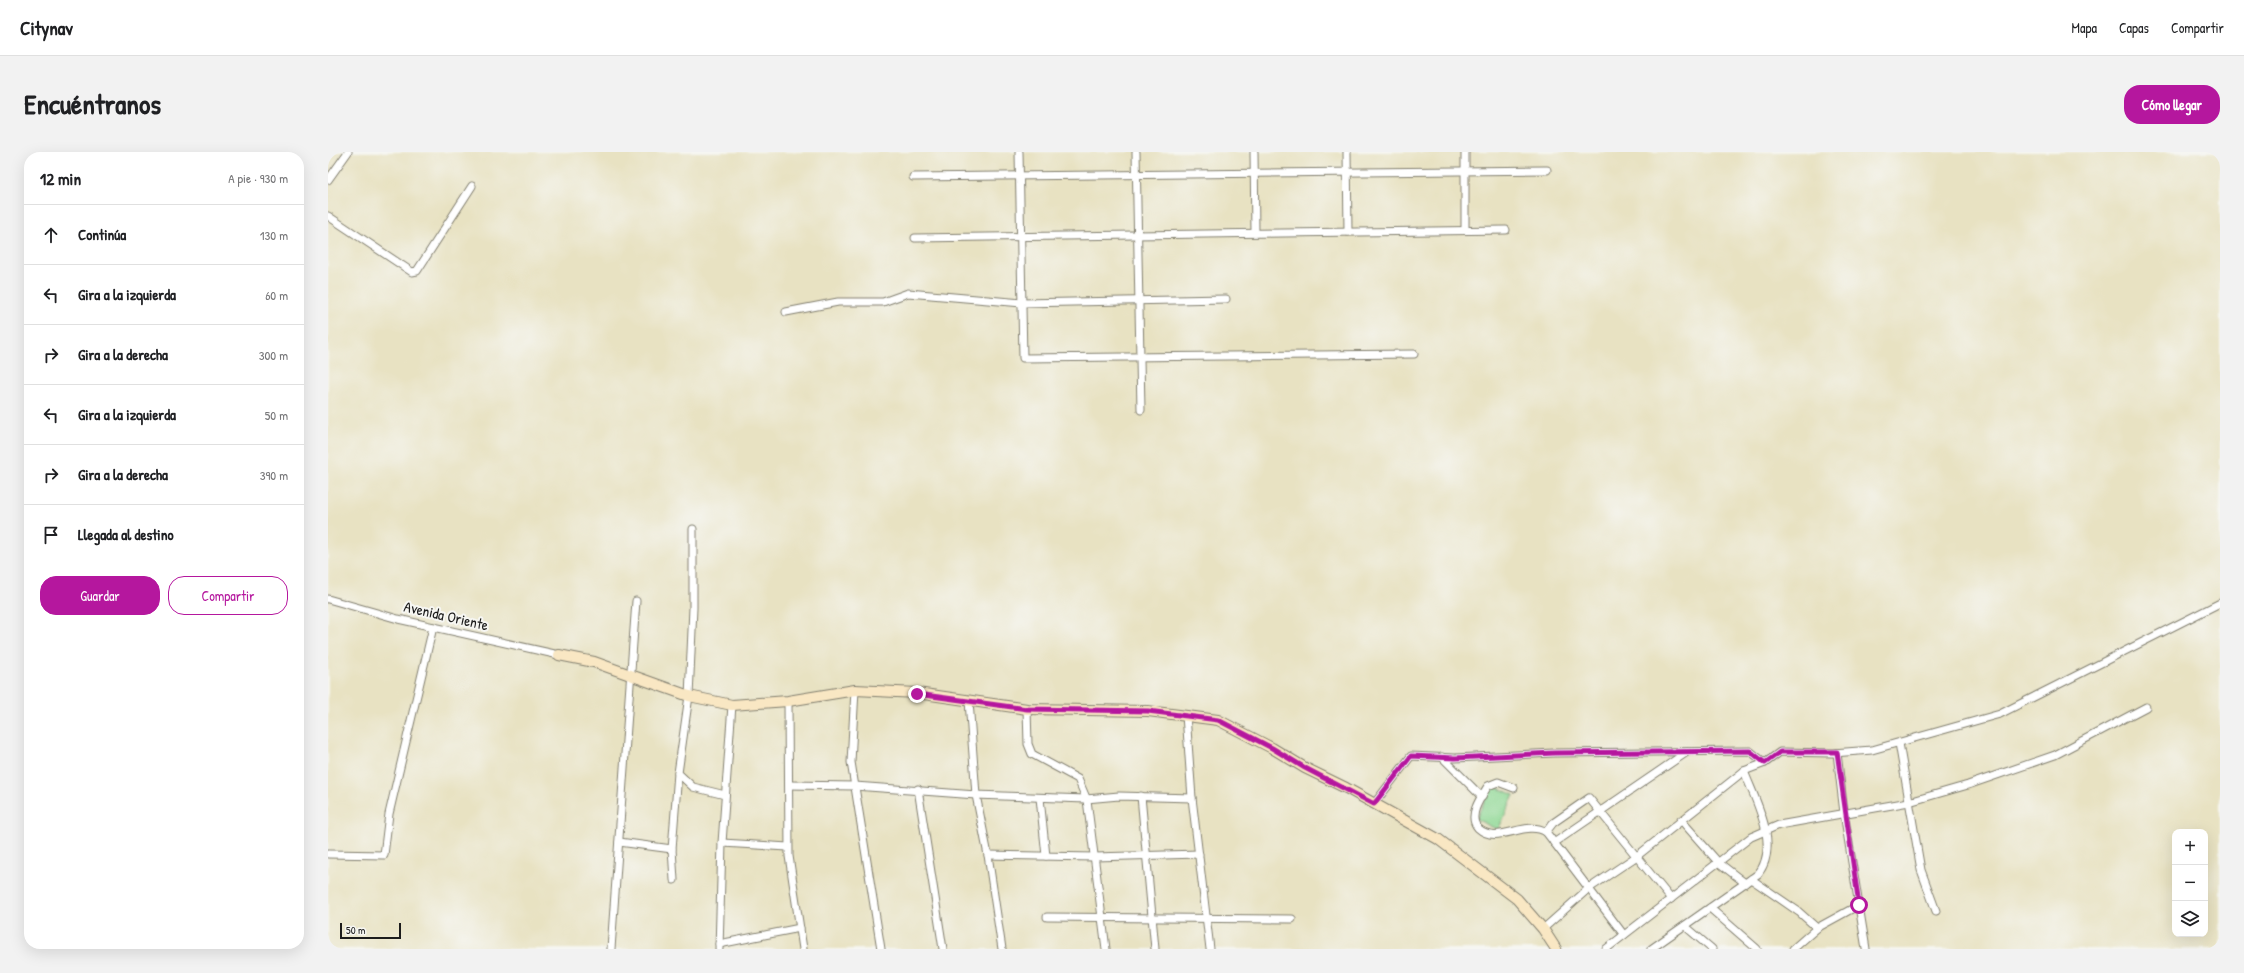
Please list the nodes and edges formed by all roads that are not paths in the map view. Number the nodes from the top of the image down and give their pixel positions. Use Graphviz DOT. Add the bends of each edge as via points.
graph roads {
  1 [pos="348,152"];
  2 [pos="1020,152"];
  3 [pos="1136,152"];
  4 [pos="1254,152"];
  5 [pos="1347,152"];
  6 [pos="1465,152"];
  7 [pos="1547,170"];
  8 [pos="1465,171"];
  9 [pos="1347,172"];
  10 [pos="1254,173"];
  11 [pos="1136,174"];
  12 [pos="1020,176"];
  13 [pos="913,177"];
  14 [pos="328,180"];
  15 [pos="472,186"];
  16 [pos="328,216"];
  17 [pos="1465,230"];
  18 [pos="1506,230"];
  19 [pos="1348,232"];
  20 [pos="1255,233"];
  21 [pos="1138,235"];
  22 [pos="1021,237"];
  23 [pos="915,238"];
  24 [pos="1226,299"];
  25 [pos="1139,301"];
  26 [pos="1022,303"];
  27 [pos="786,312"];
  28 [pos="1414,354"];
  29 [pos="1140,357"];
  30 [pos="1140,410"];
  31 [pos="693,529"];
  32 [pos="328,599"];
  33 [pos="636,601"];
  34 [pos="2220,603"];
  35 [pos="433,627"];
  36 [pos="559,655"];
  37 [pos="632,674"];
  38 [pos="855,690"];
  39 [pos="689,696"];
  40 [pos="788,701"];
  41 [pos="969,701"];
  42 [pos="732,705"];
  43 [pos="2146,707"];
  44 [pos="1027,709"];
  45 [pos="1186,715"];
  46 [pos="1899,743"];
  47 [pos="1687,752"];
  48 [pos="1837,752"];
  49 [pos="1442,757"];
  50 [pos="1765,763"];
  51 [pos="1744,771"];
  52 [pos="678,773"];
  53 [pos="789,786"];
  54 [pos="855,786"];
  55 [pos="1514,788"];
  56 [pos="918,790"];
  57 [pos="726,795"];
  58 [pos="976,795"];
  59 [pos="1141,796"];
  60 [pos="1482,797"];
  61 [pos="1040,798"];
  62 [pos="1192,798"];
  63 [pos="1086,799"];
  64 [pos="1909,802"];
  65 [pos="1374,804"];
  66 [pos="1601,812"];
  67 [pos="1844,813"];
  68 [pos="1681,820"];
  69 [pos="1765,830"];
  70 [pos="1546,832"];
  71 [pos="619,842"];
  72 [pos="722,843"];
  73 [pos="1554,843"];
  74 [pos="788,846"];
  75 [pos="672,849"];
  76 [pos="328,854"];
  77 [pos="1199,854"];
  78 [pos="988,855"];
  79 [pos="1046,856"];
  80 [pos="1146,856"];
  81 [pos="1637,856"];
  82 [pos="1095,857"];
  83 [pos="1718,862"];
  84 [pos="674,880"];
  85 [pos="1748,881"];
  86 [pos="1588,889"];
  87 [pos="1671,899"];
  88 [pos="1859,905"];
  89 [pos="1710,908"];
  90 [pos="1936,910"];
  91 [pos="1046,917"];
  92 [pos="1101,918"];
  93 [pos="1154,919"];
  94 [pos="1208,919"];
  95 [pos="1292,919"];
  96 [pos="1685,926"];
  97 [pos="800,928"];
  98 [pos="1817,928"];
  99 [pos="1543,929"];
  100 [pos="1624,935"];
  101 [pos="719,947"];
  102 [pos="611,949"];
  103 [pos="803,949"];
  104 [pos="881,949"];
  105 [pos="943,949"];
  106 [pos="1002,949"];
  107 [pos="1106,949"];
  108 [pos="1155,949"];
  109 [pos="1210,949"];
  110 [pos="1556,949"];
  111 [pos="1606,949"];
  112 [pos="1651,949"];
  113 [pos="1712,949"];
  114 [pos="1757,949"];
  115 [pos="1793,949"];
  116 [pos="1866,949"];
  1 -- 14 [label="street"];
  2 -- 12 [label="street"];
  3 -- 11 [label="street"];
  4 -- 10 [label="street"];
  5 -- 9 [label="street"];
  6 -- 8 [label="street"];
  7 -- 8 [label="street"];
  8 -- 9 [label="street"];
  8 -- 17 [label="street"];
  9 -- 10 [label="street"];
  9 -- 19 [label="street"];
  10 -- 11 [label="street"];
  10 -- 20 [label="street"];
  11 -- 12 [label="street"];
  11 -- 21 [label="street"];
  12 -- 13 [label="street"];
  12 -- 22 [label="street"];
  15 -- 16 [label="street" via="417,271 412,272"];
  17 -- 18 [label="street"];
  17 -- 19 [label="street"];
  19 -- 20 [label="street"];
  20 -- 21 [label="street"];
  21 -- 22 [label="street"];
  21 -- 25 [label="street"];
  22 -- 23 [label="street"];
  22 -- 26 [label="street"];
  24 -- 25 [label="street"];
  25 -- 26 [label="street"];
  25 -- 29 [label="street"];
  26 -- 27 [label="street" via="908,293 883,302 838,302"];
  26 -- 29 [label="street" via="1023,358"];
  28 -- 29 [label="street"];
  29 -- 30 [label="street"];
  31 -- 39 [label="street"];
  32 -- 35 [label="street, Avenida Oriente"];
  33 -- 37 [label="street"];
  34 -- 46 [label="street" via="2000,714"];
  35 -- 36 [label="street, Avenida Oriente"];
  35 -- 76 [label="street" via="389,814 384,856"];
  36 -- 37 [label="street" via="594,662"];
  37 -- 39 [label="street"];
  37 -- 71 [label="street"];
  38 -- 40 [label="street"];
  38 -- 41 [label="street"];
  38 -- 54 [label="street" via="851,762"];
  39 -- 42 [label="street"];
  39 -- 52 [label="street"];
  40 -- 42 [label="street"];
  40 -- 53 [label="street"];
  41 -- 44 [label="street"];
  41 -- 58 [label="street"];
  42 -- 57 [label="street"];
  43 -- 64 [label="street" via="2055,755"];
  44 -- 45 [label="street" via="1148,711"];
  44 -- 63 [label="street" via="1028,744 1032,754 1078,779"];
  45 -- 62 [label="street"];
  45 -- 65 [label="street" via="1218,720"];
  46 -- 48 [label="street" via="1872,750"];
  46 -- 64 [label="street"];
  47 -- 49 [label="street"];
  47 -- 50 [label="street" via="1750,751"];
  47 -- 66 [label="street"];
  48 -- 50 [label="street" via="1780,752"];
  48 -- 67 [label="street"];
  49 -- 60 [label="street"];
  49 -- 65 [label="street" via="1411,756"];
  50 -- 51 [label="street"];
  51 -- 68 [label="street"];
  51 -- 69 [label="street"];
  52 -- 57 [label="street" via="693,787"];
  52 -- 75 [label="street"];
  53 -- 54 [label="street"];
  53 -- 74 [label="street"];
  54 -- 56 [label="street"];
  54 -- 104 [label="street"];
  55 -- 60 [label="street" via="1494,782 1488,786"];
  56 -- 58 [label="street"];
  56 -- 105 [label="street"];
  57 -- 72 [label="street"];
  58 -- 61 [label="street"];
  58 -- 78 [label="street"];
  59 -- 62 [label="street"];
  59 -- 63 [label="street"];
  59 -- 80 [label="street"];
  60 -- 70 [label="street" via="1473,819 1484,832 1494,835 1531,829 1542,829"];
  61 -- 63 [label="street"];
  61 -- 79 [label="street"];
  62 -- 77 [label="street"];
  63 -- 82 [label="street"];
  64 -- 67 [label="street"];
  64 -- 90 [label="street" via="1921,870"];
  65 -- 99 [label="street" via="1438,839 1517,900"];
  66 -- 70 [label="street" via="1589,798 1553,823"];
  66 -- 73 [label="street"];
  66 -- 81 [label="street"];
  67 -- 69 [label="street"];
  67 -- 88 [label="street"];
  68 -- 81 [label="street"];
  68 -- 83 [label="street"];
  69 -- 83 [label="street" via="1751,837"];
  69 -- 85 [label="street" via="1767,858 1762,869"];
  70 -- 73 [label="street"];
  71 -- 75 [label="street"];
  71 -- 102 [label="street"];
  72 -- 74 [label="street"];
  72 -- 101 [label="street"];
  73 -- 86 [label="street"];
  74 -- 97 [label="street"];
  75 -- 84 [label="street"];
  77 -- 80 [label="street"];
  77 -- 94 [label="street"];
  78 -- 79 [label="street"];
  78 -- 106 [label="street"];
  79 -- 82 [label="street"];
  80 -- 82 [label="street"];
  80 -- 93 [label="street"];
  81 -- 86 [label="street"];
  81 -- 87 [label="street"];
  82 -- 92 [label="street"];
  83 -- 85 [label="street"];
  83 -- 87 [label="street"];
  85 -- 89 [label="street"];
  85 -- 98 [label="street" via="1806,917"];
  86 -- 99 [label="street"];
  86 -- 100 [label="street"];
  87 -- 100 [label="street"];
  88 -- 98 [label="street"];
  88 -- 116 [label="street"];
  89 -- 96 [label="street"];
  89 -- 114 [label="street"];
  91 -- 92 [label="street"];
  92 -- 93 [label="street"];
  92 -- 107 [label="street"];
  93 -- 94 [label="street"];
  93 -- 108 [label="street"];
  94 -- 95 [label="street"];
  94 -- 109 [label="street"];
  96 -- 112 [label="street"];
  96 -- 113 [label="street"];
  97 -- 101 [label="street"];
  97 -- 103 [label="street"];
  98 -- 115 [label="street"];
  99 -- 110 [label="street"];
  100 -- 111 [label="street"];
}
